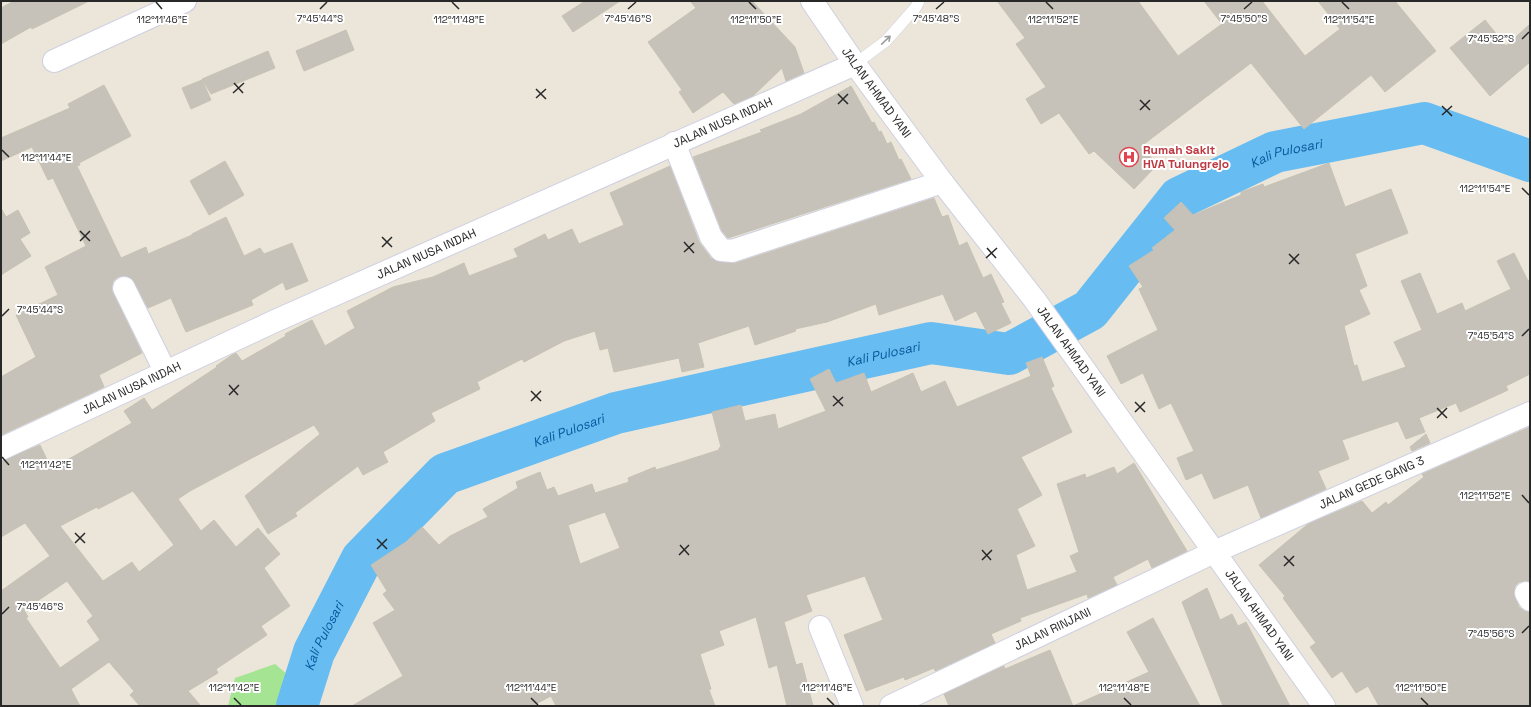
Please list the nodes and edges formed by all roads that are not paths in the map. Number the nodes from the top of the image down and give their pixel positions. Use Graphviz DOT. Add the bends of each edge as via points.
graph roads {
  1 [pos="185,1"];
  2 [pos="812,1"];
  3 [pos="919,1"];
  4 [pos="54,61"];
  5 [pos="855,64"];
  6 [pos="674,143"];
  7 [pos="942,182"];
  8 [pos="124,288"];
  9 [pos="165,371"];
  10 [pos="1530,414"];
  11 [pos="1,449"];
  12 [pos="1214,552"];
  13 [pos="820,627"];
  14 [pos="852,706"];
  15 [pos="891,706"];
  16 [pos="1324,706"];
  1 -- 4 [label="street"];
  2 -- 5 [label="street, JALAN AHMAD YANI"];
  5 -- 3 [label="lane, one-way" via="886,41"];
  5 -- 6 [label="street, JALAN NUSA INDAH"];
  5 -- 7 [label="street, JALAN AHMAD YANI"];
  6 -- 7 [label="street" via="711,237 721,250 732,251"];
  6 -- 9 [label="street, JALAN NUSA INDAH"];
  7 -- 12 [label="street, JALAN AHMAD YANI" via="1034,299"];
  8 -- 9 [label="street"];
  9 -- 11 [label="street, JALAN NUSA INDAH"];
  10 -- 12 [label="street, JALAN GEDE GANG 3"];
  12 -- 15 [label="street, JALAN RINJANI"];
  12 -- 16 [label="street, JALAN AHMAD YANI"];
  13 -- 14 [label="street"];
}
